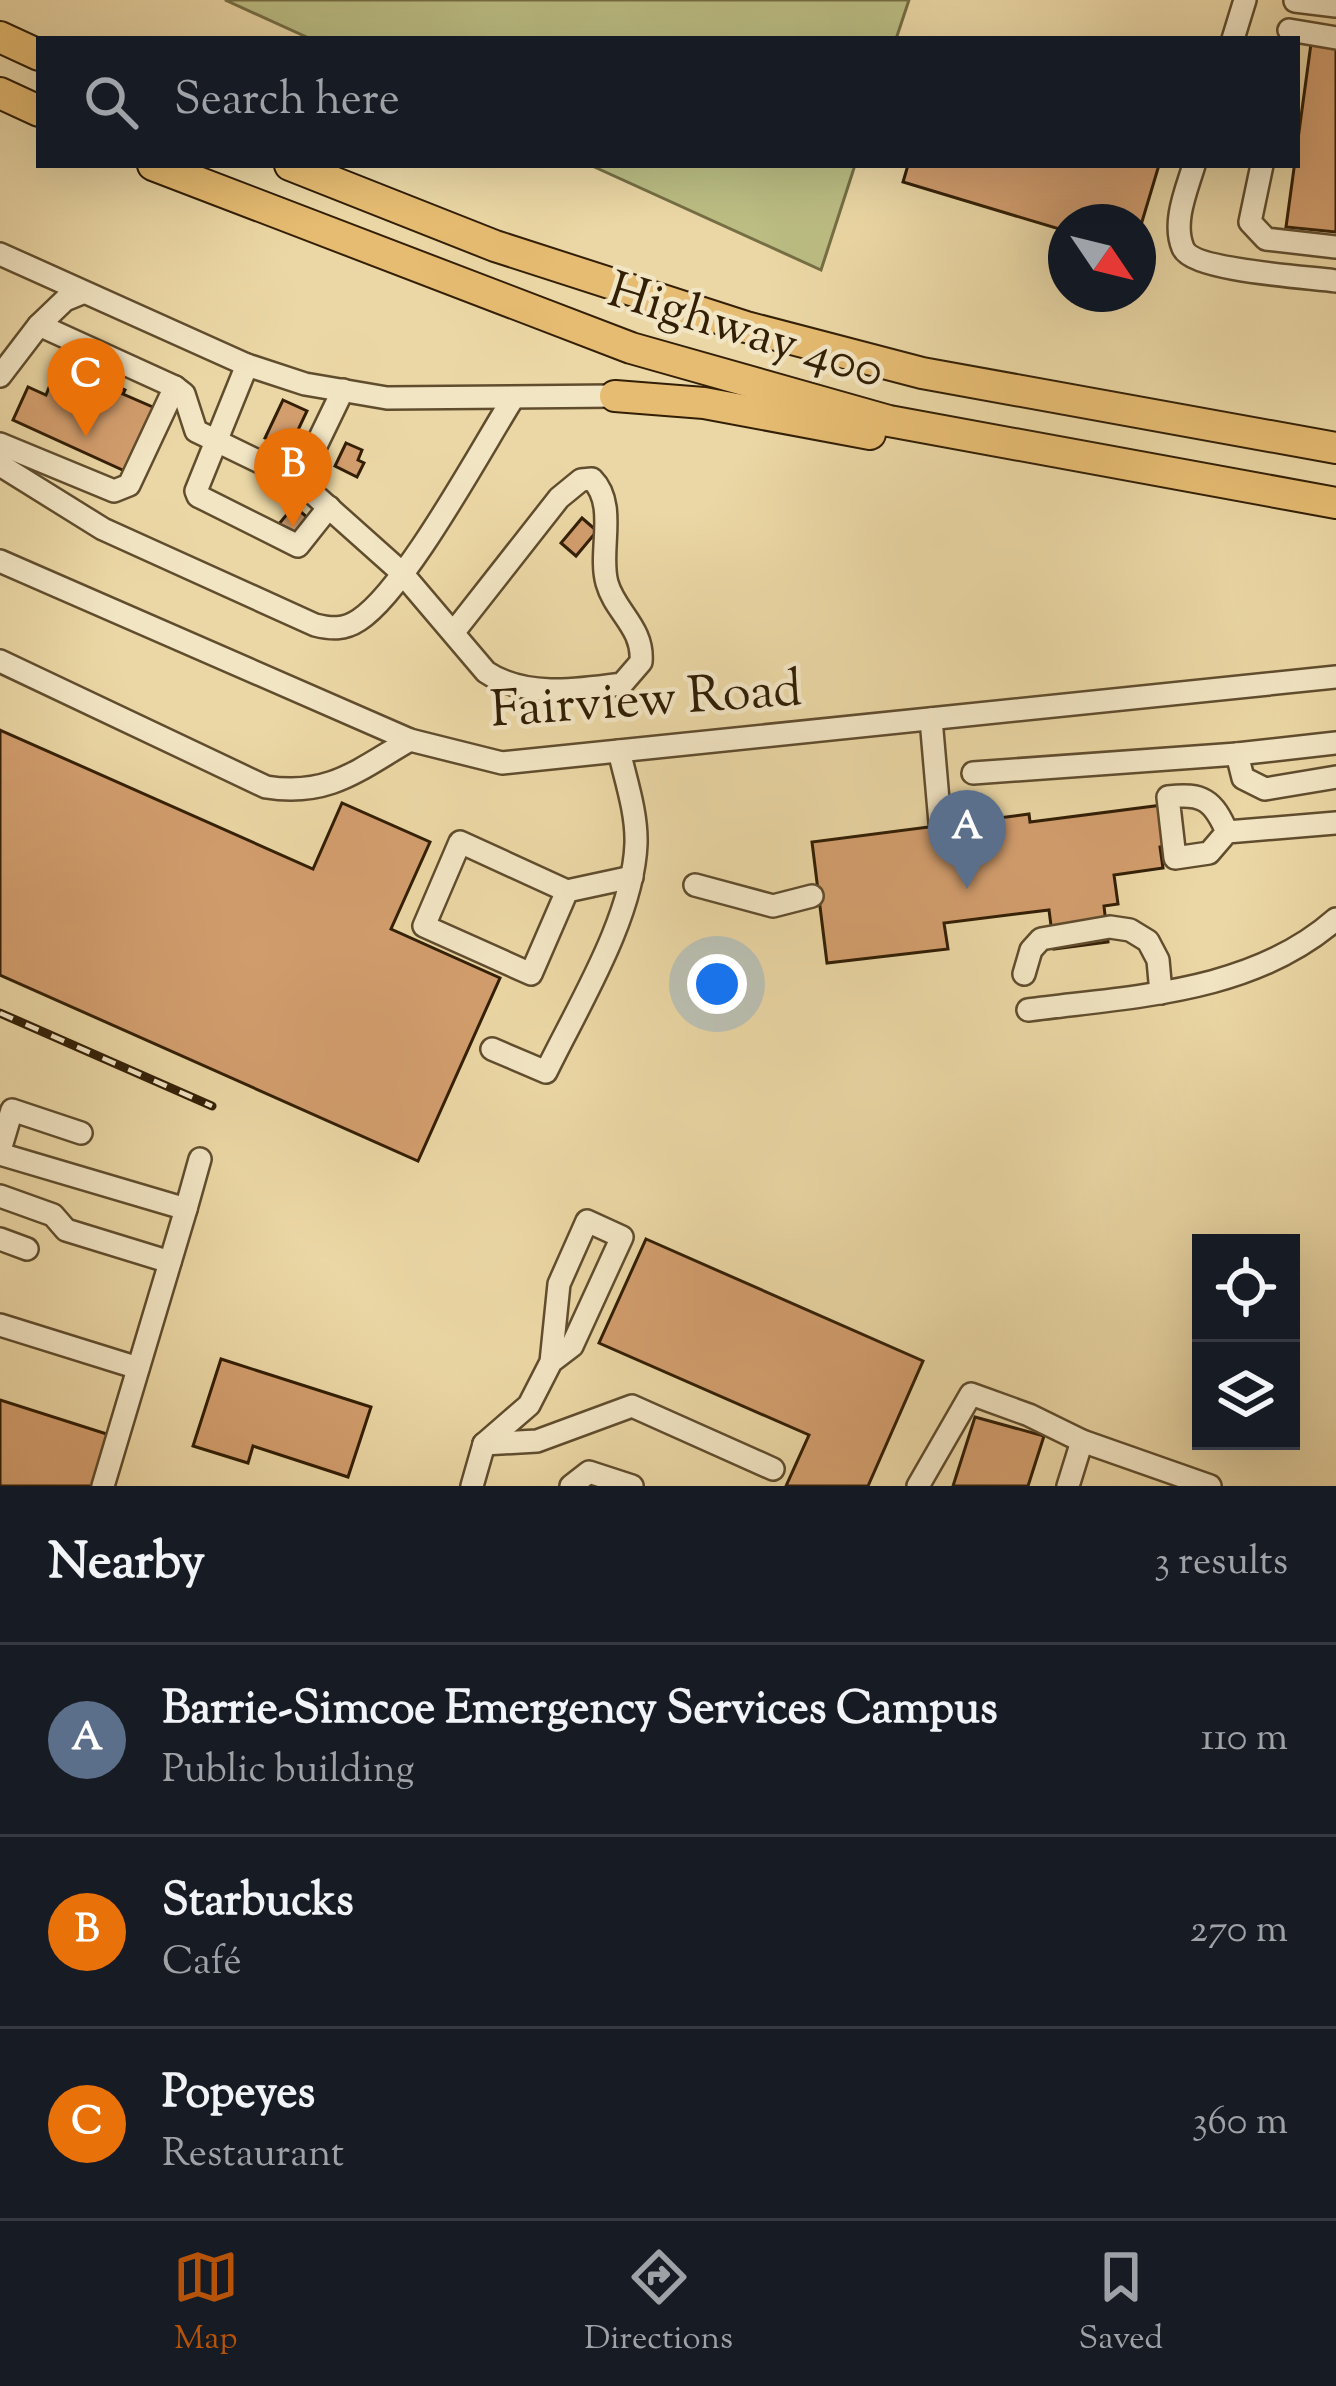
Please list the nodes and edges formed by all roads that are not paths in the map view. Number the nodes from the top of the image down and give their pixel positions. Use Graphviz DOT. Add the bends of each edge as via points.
graph roads {
  1 [pos="1245,0"];
  2 [pos="1295,0"];
  3 [pos="1336,5"];
  4 [pos="1288,35"];
  5 [pos="1234,36"];
  6 [pos="0,37"];
  7 [pos="1336,38"];
  8 [pos="36,54"];
  9 [pos="0,93"];
  10 [pos="36,110"];
  11 [pos="161,168"];
  12 [pos="298,168"];
  13 [pos="1194,168"];
  14 [pos="1261,168"];
  15 [pos="1336,247"];
  16 [pos="0,254"];
  17 [pos="40,274"];
  18 [pos="1336,281"];
  19 [pos="82,293"];
  20 [pos="39,325"];
  21 [pos="248,365"];
  22 [pos="0,376"];
  23 [pos="175,387"];
  24 [pos="343,390"];
  25 [pos="615,396"];
  26 [pos="512,400"];
  27 [pos="217,441"];
  28 [pos="0,444"];
  29 [pos="1000,445"];
  30 [pos="1336,448"];
  31 [pos="0,465"];
  32 [pos="299,482"];
  33 [pos="1336,503"];
  34 [pos="329,507"];
  35 [pos="0,561"];
  36 [pos="401,572"];
  37 [pos="453,633"];
  38 [pos="0,661"];
  39 [pos="1336,677"];
  40 [pos="931,719"];
  41 [pos="410,740"];
  42 [pos="1336,742"];
  43 [pos="619,751"];
  44 [pos="1237,754"];
  45 [pos="973,772"];
  46 [pos="1336,777"];
  47 [pos="940,823"];
  48 [pos="1336,823"];
  49 [pos="1227,832"];
  50 [pos="632,877"];
  51 [pos="695,885"];
  52 [pos="567,891"];
  53 [pos="812,896"];
  54 [pos="1336,919"];
  55 [pos="1024,974"];
  56 [pos="1161,993"];
  57 [pos="1028,1010"];
  58 [pos="491,1049"];
  59 [pos="81,1133"];
  60 [pos="0,1152"];
  61 [pos="200,1160"];
  62 [pos="0,1196"];
  63 [pos="186,1209"];
  64 [pos="0,1239"];
  65 [pos="27,1249"];
  66 [pos="170,1262"];
  67 [pos="0,1324"];
  68 [pos="551,1362"];
  69 [pos="137,1368"];
  70 [pos="1082,1441"];
  71 [pos="484,1444"];
  72 [pos="773,1469"];
  73 [pos="103,1486"];
  74 [pos="472,1486"];
  75 [pos="571,1486"];
  76 [pos="632,1486"];
  77 [pos="918,1486"];
  78 [pos="1068,1486"];
  79 [pos="1210,1486"];
  1 -- 5 [label="street"];
  2 -- 3 [label="street"];
  2 -- 4 [label="street"];
  4 -- 7 [label="street"];
  6 -- 8 [label="highway"];
  9 -- 10 [label="highway"];
  11 -- 29 [label="highway, Highway 400" via="631,348"];
  12 -- 30 [label="highway, Highway 400" via="495,246 746,327 922,373"];
  13 -- 18 [label="street" via="1180,220 1189,256"];
  14 -- 15 [label="street" via="1250,222 1266,239"];
  16 -- 17 [label="street"];
  17 -- 19 [label="street"];
  17 -- 20 [label="street"];
  19 -- 20 [label="street"];
  19 -- 21 [label="street"];
  20 -- 22 [label="street"];
  20 -- 23 [label="street"];
  21 -- 24 [label="street"];
  21 -- 27 [label="street"];
  23 -- 27 [label="street" via="196,431"];
  23 -- 28 [label="street" via="122,490"];
  24 -- 26 [label="street"];
  24 -- 32 [label="street"];
  25 -- 26 [label="street"];
  25 -- 29 [label="highway" via="704,403 914,442"];
  26 -- 36 [label="street"];
  27 -- 32 [label="street"];
  27 -- 34 [label="street" via="196,490 202,500 298,546"];
  29 -- 33 [label="highway, Highway 400"];
  31 -- 36 [label="street" via="103,529 315,625 356,622"];
  32 -- 34 [label="street"];
  34 -- 36 [label="street"];
  35 -- 41 [label="street, Fairview Road"];
  36 -- 37 [label="street"];
  37 -- 37 [label="street" via="500,681 562,691 622,684 633,674 642,648 606,581 598,484 580,480 559,498"];
  38 -- 41 [label="street" via="266,787 301,793"];
  39 -- 40 [label="street, Fairview Road"];
  40 -- 43 [label="street, Fairview Road"];
  40 -- 47 [label="street"];
  41 -- 43 [label="street, Fairview Road" via="502,763"];
  42 -- 44 [label="street"];
  43 -- 50 [label="street" via="636,841"];
  44 -- 45 [label="street"];
  44 -- 46 [label="street" via="1243,778 1265,789"];
  48 -- 49 [label="street"];
  50 -- 52 [label="street"];
  50 -- 58 [label="street" via="546,1072"];
  51 -- 53 [label="street" via="772,906"];
  52 -- 52 [label="street" via="531,974 424,926 460,842"];
  54 -- 56 [label="street" via="1264,965"];
  55 -- 56 [label="street" via="1041,939 1110,927 1148,940"];
  56 -- 57 [label="street"];
  59 -- 60 [label="street" via="12,1110"];
  60 -- 63 [label="street"];
  61 -- 63 [label="street"];
  62 -- 66 [label="street" via="52,1215 66,1230"];
  63 -- 66 [label="street"];
  64 -- 65 [label="street"];
  66 -- 69 [label="street"];
  67 -- 69 [label="street"];
  68 -- 68 [label="street" via="559,1284 587,1221 622,1237 572,1346"];
  68 -- 71 [label="street" via="529,1405"];
  69 -- 73 [label="street"];
  70 -- 77 [label="street" via="971,1394"];
  70 -- 78 [label="street"];
  70 -- 79 [label="street"];
  71 -- 72 [label="street" via="537,1441 632,1406"];
  71 -- 74 [label="street"];
  75 -- 76 [label="street" via="589,1472"];
}
